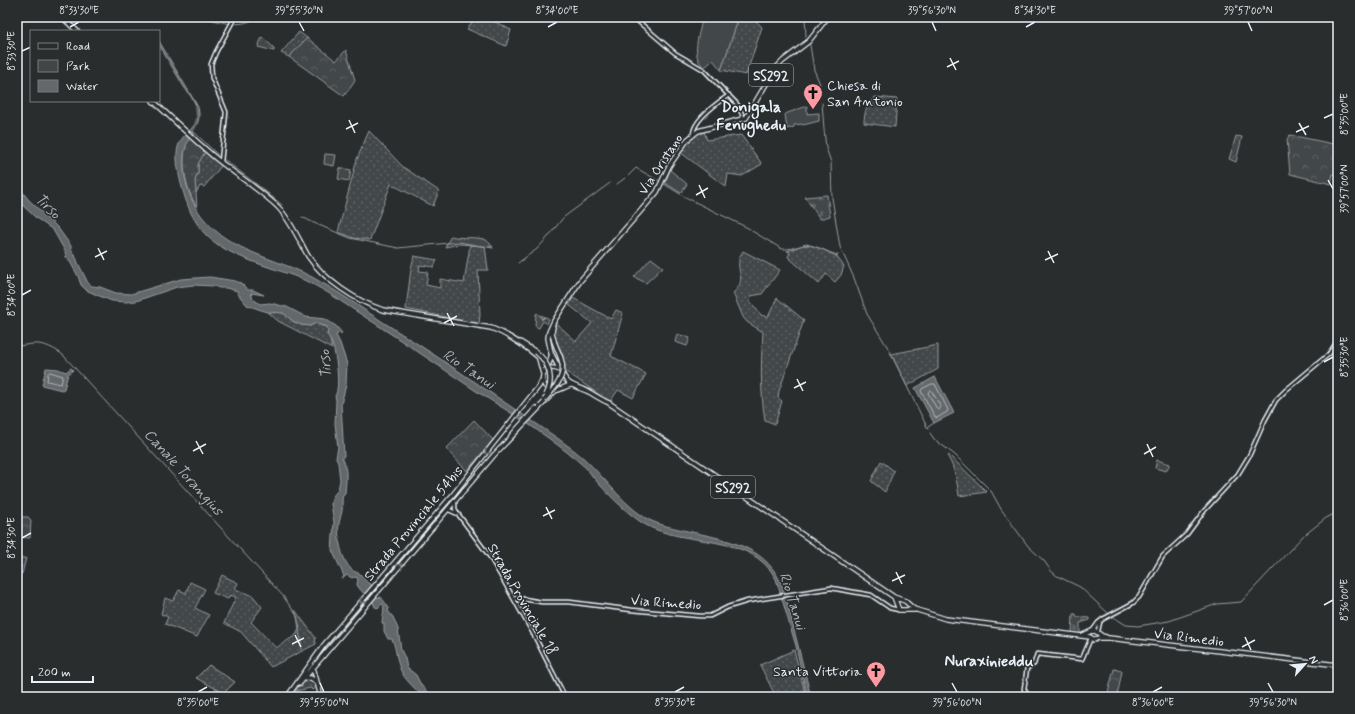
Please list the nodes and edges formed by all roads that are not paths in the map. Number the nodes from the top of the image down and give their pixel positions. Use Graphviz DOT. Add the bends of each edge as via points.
graph roads {
  1 [pos="62,17"];
  2 [pos="235,17"];
  3 [pos="828,17"];
  4 [pos="633,18"];
  5 [pos="76,30"];
  6 [pos="729,95"];
  7 [pos="155,102"];
  8 [pos="744,119"];
  9 [pos="696,127"];
  10 [pos="698,131"];
  11 [pos="693,134"];
  12 [pos="221,163"];
  13 [pos="557,316"];
  14 [pos="1338,340"];
  15 [pos="536,353"];
  16 [pos="550,354"];
  17 [pos="542,362"];
  18 [pos="548,368"];
  19 [pos="560,371"];
  20 [pos="543,374"];
  21 [pos="565,379"];
  22 [pos="542,380"];
  23 [pos="572,385"];
  24 [pos="558,390"];
  25 [pos="544,400"];
  26 [pos="518,429"];
  27 [pos="455,502"];
  28 [pos="448,511"];
  29 [pos="458,514"];
  30 [pos="894,597"];
  31 [pos="514,599"];
  32 [pos="526,599"];
  33 [pos="903,601"];
  34 [pos="907,604"];
  35 [pos="518,605"];
  36 [pos="897,607"];
  37 [pos="904,610"];
  38 [pos="921,611"];
  39 [pos="1101,620"];
  40 [pos="1092,630"];
  41 [pos="1098,632"];
  42 [pos="1080,636"];
  43 [pos="1090,637"];
  44 [pos="1109,638"];
  45 [pos="1097,639"];
  46 [pos="1088,646"];
  47 [pos="318,658"];
  48 [pos="1338,665"];
  49 [pos="313,667"];
  50 [pos="302,680"];
  51 [pos="318,685"];
  52 [pos="288,697"];
  53 [pos="320,697"];
  54 [pos="565,697"];
  55 [pos="1029,697"];
  1 -- 5 [label="main road"];
  2 -- 12 [label="street" via="211,64 212,78 226,112"];
  3 -- 8 [label="main road, SS292" via="809,41 778,66"];
  4 -- 6 [label="street" via="675,53 704,70"];
  6 -- 8 [label="street" via="739,107"];
  6 -- 9 [label="street" via="712,107"];
  7 -- 12 [label="main road"];
  8 -- 10 [label="main road, Via Oristano / SS292"];
  9 -- 10 [label="street"];
  9 -- 11 [label="street"];
  10 -- 11 [label="main road, Via Oristano / SS292"];
  11 -- 13 [label="main road, Via Oristano / SS292" via="669,166 657,192 580,281"];
  12 -- 15 [label="main road" via="283,213 319,270 366,304 383,310 485,326 502,332"];
  13 -- 16 [label="main road, Via Oristano / SS292" via="548,338"];
  13 -- 25 [label="main road, bridge" via="552,332 562,361 562,375 557,386"];
  14 -- 39 [label="street" via="1329,354 1276,400 1238,474 1187,534 1163,556 1139,597 1133,603"];
  15 -- 17 [label="main road"];
  15 -- 20 [label="main road"];
  15 -- 25 [label="main road, bridge" via="544,360 550,373 549,388"];
  16 -- 17 [label="main road" via="548,361"];
  16 -- 18 [label="main road, Via Oristano / SS292"];
  16 -- 19 [label="main road, Via Oristano / SS292"];
  17 -- 18 [label="main road"];
  18 -- 19 [label="main road"];
  18 -- 20 [label="main road"];
  19 -- 21 [label="main road, SS292"];
  20 -- 22 [label="main road"];
  21 -- 23 [label="main road, SS292"];
  21 -- 24 [label="main road"];
  22 -- 24 [label="main road" via="548,389"];
  22 -- 47 [label="main road, Strada Provinciale 54bis, one-way" via="442,507 333,634"];
  23 -- 24 [label="main road" via="566,385"];
  23 -- 30 [label="main road, SS292" via="590,392 622,412"];
  24 -- 26 [label="main road"];
  25 -- 26 [label="main road"];
  26 -- 27 [label="main road"];
  27 -- 28 [label="main road"];
  27 -- 29 [label="street, Strada Provinciale 18"];
  28 -- 29 [label="street, Strada Provinciale 18"];
  47 -- 28 [label="main road, one-way"];
  29 -- 31 [label="street, Strada Provinciale 18" via="490,557"];
  30 -- 33 [label="main road, SS292"];
  30 -- 36 [label="main road"];
  31 -- 32 [label="street, Via Rimedio"];
  31 -- 35 [label="street, Strada Provinciale 18"];
  32 -- 35 [label="street"];
  32 -- 36 [label="street, Via Rimedio" via="710,616 743,602 835,588 870,595 892,609"];
  33 -- 34 [label="main road, SS292"];
  33 -- 36 [label="main road" via="900,601"];
  34 -- 37 [label="main road"];
  34 -- 38 [label="main road, SS292"];
  35 -- 54 [label="street, Strada Provinciale 18"];
  36 -- 37 [label="main road, SS292"];
  37 -- 38 [label="main road, SS292"];
  38 -- 42 [label="main road, SS292" via="956,621"];
  39 -- 40 [label="street"];
  39 -- 41 [label="street"];
  40 -- 41 [label="main road, SS292"];
  40 -- 42 [label="main road"];
  40 -- 43 [label="main road"];
  41 -- 44 [label="main road, Via Rimedio / SS292"];
  41 -- 45 [label="main road"];
  42 -- 43 [label="main road, SS292"];
  43 -- 45 [label="main road, SS292"];
  43 -- 46 [label="street"];
  44 -- 45 [label="main road, Via Rimedio / SS292"];
  44 -- 48 [label="main road, Via Rimedio / SS292"];
  45 -- 46 [label="street"];
  46 -- 55 [label="street" via="1082,659 1037,654 1034,664 1027,668 1024,689"];
  47 -- 49 [label="main road"];
  47 -- 50 [label="main road, Strada Provinciale 54bis"];
  49 -- 50 [label="main road"];
  49 -- 51 [label="main road"];
  50 -- 51 [label="main road" via="311,678"];
  50 -- 52 [label="main road"];
  51 -- 53 [label="main road"];
}
